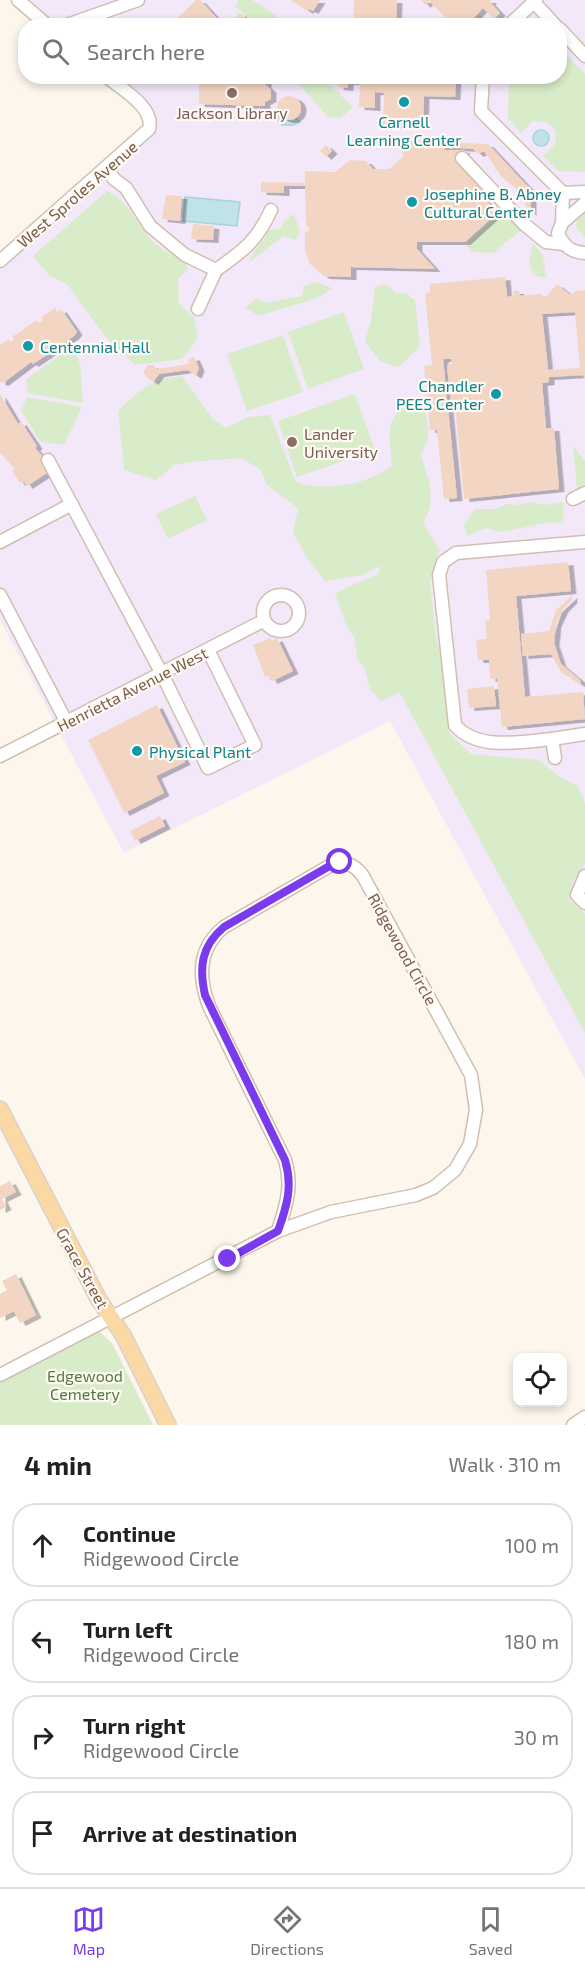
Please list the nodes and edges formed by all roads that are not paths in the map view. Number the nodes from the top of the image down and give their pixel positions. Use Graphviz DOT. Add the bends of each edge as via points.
graph roads {
  1 [pos="18,0"];
  2 [pos="138,0"];
  3 [pos="536,1"];
  4 [pos="39,18"];
  5 [pos="87,18"];
  6 [pos="517,18"];
  7 [pos="550,18"];
  8 [pos="567,37"];
  9 [pos="585,56"];
  10 [pos="115,84"];
  11 [pos="483,84"];
  12 [pos="462,158"];
  13 [pos="106,168"];
  14 [pos="585,192"];
  15 [pos="562,193"];
  16 [pos="585,203"];
  17 [pos="271,210"];
  18 [pos="562,224"];
  19 [pos="563,244"];
  20 [pos="585,253"];
  21 [pos="0,261"];
  22 [pos="216,270"];
  23 [pos="198,309"];
  24 [pos="48,460"];
  25 [pos="585,493"];
  26 [pos="573,499"];
  27 [pos="72,504"];
  28 [pos="0,542"];
  29 [pos="585,542"];
  30 [pos="0,595"];
  31 [pos="263,621"];
  32 [pos="208,650"];
  33 [pos="162,674"];
  34 [pos="67,723"];
  35 [pos="585,734"];
  36 [pos="552,739"];
  37 [pos="0,756"];
  38 [pos="555,758"];
  39 [pos="585,876"];
  40 [pos="585,903"];
  41 [pos="0,1109"];
  42 [pos="278,1231"];
  43 [pos="111,1318"];
  44 [pos="0,1375"];
  45 [pos="585,1417"];
  46 [pos="168,1425"];
  47 [pos="573,1425"];
  1 -- 4 [label="street"];
  2 -- 5 [label="street"];
  3 -- 6 [label="street"];
  3 -- 7 [label="street"];
  8 -- 9 [label="street"];
  10 -- 13 [label="street, West Sproles Avenue" via="145,109 150,124 145,134"];
  11 -- 15 [label="street" via="481,111"];
  12 -- 19 [label="street" via="524,224 546,242"];
  13 -- 21 [label="street, West Sproles Avenue"];
  13 -- 22 [label="street" via="126,188 150,226 185,255"];
  14 -- 15 [label="street"];
  15 -- 18 [label="street"];
  16 -- 18 [label="street"];
  17 -- 22 [label="street" via="263,230 248,248"];
  18 -- 19 [label="street" via="558,233"];
  19 -- 20 [label="street" via="576,253"];
  22 -- 23 [label="street"];
  24 -- 27 [label="street"];
  25 -- 26 [label="street"];
  27 -- 28 [label="street"];
  27 -- 33 [label="street"];
  29 -- 36 [label="street" via="456,554 443,562 438,575 455,725 476,741"];
  30 -- 34 [label="street"];
  31 -- 32 [label="street, Henrietta Avenue West"];
  32 -- 33 [label="street, Henrietta Avenue West"];
  32 -- 33 [label="street" via="255,745 208,768"];
  33 -- 34 [label="street, Henrietta Avenue West"];
  34 -- 37 [label="street, Henrietta Avenue West"];
  35 -- 36 [label="street"];
  36 -- 38 [label="street"];
  39 -- 40 [label="street" via="578,895"];
  41 -- 43 [label="main road, Grace Street"];
  42 -- 42 [label="street, Ridgewood Circle" via="332,1212 433,1188 455,1170 475,1126 475,1091 465,1060 363,876 345,863 333,864 224,927 209,942 202,961 201,979 209,1006 289,1172 289,1194"];
  42 -- 43 [label="street, Ridgewood Circle"];
  43 -- 44 [label="street, Ridgewood Circle"];
  43 -- 46 [label="main road, Grace Street"];
  45 -- 47 [label="street"];
}
